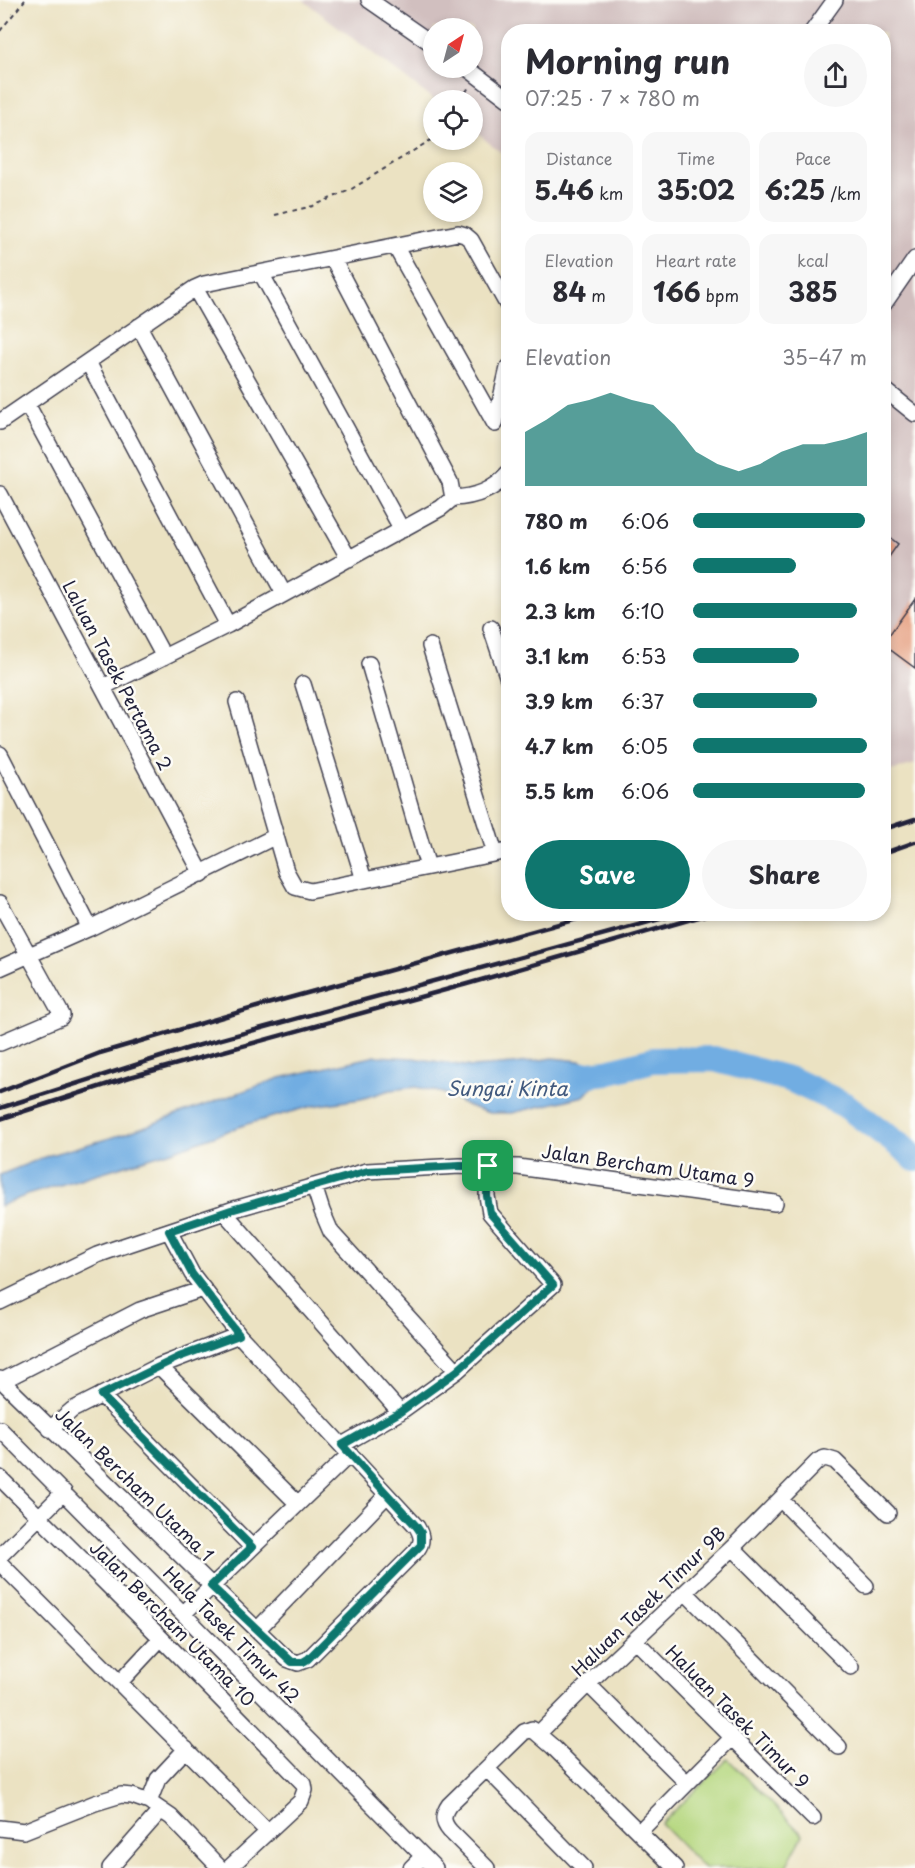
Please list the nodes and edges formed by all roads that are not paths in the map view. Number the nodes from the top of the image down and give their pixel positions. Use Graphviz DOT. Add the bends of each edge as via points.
graph roads {
  1 [pos="369,0"];
  2 [pos="835,0"];
  3 [pos="818,24"];
  4 [pos="423,37"];
  5 [pos="480,78"];
  6 [pos="501,94"];
  7 [pos="394,246"];
  8 [pos="333,259"];
  9 [pos="915,259"];
  10 [pos="261,273"];
  11 [pos="195,288"];
  12 [pos="501,294"];
  13 [pos="891,294"];
  14 [pos="139,326"];
  15 [pos="88,362"];
  16 [pos="891,395"];
  17 [pos="501,398"];
  18 [pos="27,404"];
  19 [pos="915,414"];
  20 [pos="0,422"];
  21 [pos="501,482"];
  22 [pos="0,494"];
  23 [pos="453,498"];
  24 [pos="402,530"];
  25 [pos="349,559"];
  26 [pos="284,594"];
  27 [pos="228,626"];
  28 [pos="492,628"];
  29 [pos="430,646"];
  30 [pos="164,657"];
  31 [pos="501,657"];
  32 [pos="369,664"];
  33 [pos="303,684"];
  34 [pos="103,687"];
  35 [pos="237,702"];
  36 [pos="0,754"];
  37 [pos="276,837"];
  38 [pos="501,849"];
  39 [pos="501,852"];
  40 [pos="428,867"];
  41 [pos="202,874"];
  42 [pos="364,880"];
  43 [pos="0,903"];
  44 [pos="90,928"];
  45 [pos="30,955"];
  46 [pos="0,968"];
  47 [pos="0,1043"];
  48 [pos="488,1166"];
  49 [pos="315,1186"];
  50 [pos="775,1203"];
  51 [pos="224,1212"];
  52 [pos="169,1231"];
  53 [pos="204,1289"];
  54 [pos="0,1302"];
  55 [pos="239,1335"];
  56 [pos="159,1366"];
  57 [pos="457,1371"];
  58 [pos="1,1380"];
  59 [pos="101,1395"];
  60 [pos="400,1412"];
  61 [pos="0,1429"];
  62 [pos="50,1429"];
  63 [pos="346,1450"];
  64 [pos="0,1478"];
  65 [pos="64,1492"];
  66 [pos="387,1495"];
  67 [pos="781,1500"];
  68 [pos="298,1504"];
  69 [pos="888,1514"];
  70 [pos="39,1516"];
  71 [pos="252,1547"];
  72 [pos="732,1548"];
  73 [pos="0,1556"];
  74 [pos="0,1563"];
  75 [pos="211,1586"];
  76 [pos="866,1586"];
  77 [pos="686,1593"];
  78 [pos="184,1614"];
  79 [pos="257,1630"];
  80 [pos="161,1638"];
  81 [pos="635,1640"];
  82 [pos="851,1667"];
  83 [pos="120,1682"];
  84 [pos="588,1684"];
  85 [pos="539,1733"];
  86 [pos="732,1738"];
  87 [pos="839,1748"];
  88 [pos="186,1749"];
  89 [pos="487,1769"];
  90 [pos="687,1783"];
  91 [pos="155,1806"];
  92 [pos="813,1818"];
  93 [pos="0,1828"];
  94 [pos="268,1832"];
  95 [pos="639,1832"];
  96 [pos="423,1856"];
  97 [pos="110,1868"];
  98 [pos="220,1868"];
  99 [pos="229,1868"];
  100 [pos="411,1868"];
  101 [pos="435,1868"];
  102 [pos="486,1868"];
  103 [pos="584,1868"];
  104 [pos="675,1868"];
  1 -- 4 [label="street"];
  2 -- 3 [label="street"];
  5 -- 6 [label="street"];
  7 -- 8 [label="street"];
  7 -- 12 [label="street" via="458,233 471,240"];
  7 -- 17 [label="street" via="495,424"];
  8 -- 10 [label="street"];
  8 -- 23 [label="street" via="450,483"];
  9 -- 13 [label="street"];
  10 -- 11 [label="street"];
  10 -- 24 [label="street"];
  11 -- 14 [label="street"];
  11 -- 25 [label="street"];
  14 -- 15 [label="street"];
  14 -- 26 [label="street"];
  15 -- 18 [label="street"];
  15 -- 27 [label="street"];
  16 -- 19 [label="street"];
  18 -- 20 [label="street"];
  18 -- 30 [label="street"];
  21 -- 23 [label="street" via="486,492"];
  22 -- 34 [label="street, Laluan Tasek Pertama 2"];
  23 -- 24 [label="street"];
  24 -- 25 [label="street"];
  25 -- 26 [label="street"];
  26 -- 27 [label="street"];
  27 -- 30 [label="street"];
  28 -- 31 [label="street"];
  29 -- 38 [label="street"];
  30 -- 34 [label="street"];
  32 -- 40 [label="street"];
  33 -- 42 [label="street"];
  34 -- 41 [label="street, Laluan Tasek Pertama 2"];
  35 -- 37 [label="street"];
  36 -- 44 [label="street"];
  37 -- 41 [label="street"];
  37 -- 42 [label="street" via="295,887 310,891"];
  39 -- 40 [label="street"];
  40 -- 42 [label="street"];
  41 -- 44 [label="street"];
  43 -- 45 [label="street"];
  44 -- 45 [label="street"];
  45 -- 46 [label="street"];
  45 -- 47 [label="street" via="62,1014"];
  48 -- 49 [label="street, Jalan Bercham Utama 9" via="368,1171"];
  48 -- 50 [label="street, Jalan Bercham Utama 9"];
  48 -- 57 [label="street" via="490,1213 553,1285"];
  49 -- 51 [label="street, Jalan Bercham Utama 9"];
  49 -- 57 [label="street" via="331,1232"];
  51 -- 52 [label="street, Jalan Bercham Utama 9"];
  51 -- 60 [label="street"];
  52 -- 53 [label="street"];
  52 -- 54 [label="street, Jalan Bercham Utama 9" via="97,1255"];
  53 -- 55 [label="street"];
  53 -- 58 [label="street" via="140,1310"];
  55 -- 56 [label="street"];
  55 -- 63 [label="street"];
  56 -- 59 [label="street"];
  56 -- 68 [label="street"];
  57 -- 60 [label="street"];
  58 -- 62 [label="street, Jalan Bercham Utama 1"];
  59 -- 62 [label="street" via="72,1410"];
  59 -- 71 [label="street"];
  60 -- 63 [label="street"];
  61 -- 65 [label="street, Hala Tasek Timur 42"];
  62 -- 75 [label="street, Jalan Bercham Utama 1"];
  63 -- 66 [label="street"];
  63 -- 68 [label="street"];
  64 -- 70 [label="street, Jalan Bercham Utama 10"];
  65 -- 70 [label="street"];
  65 -- 78 [label="street, Hala Tasek Timur 42"];
  66 -- 79 [label="street"];
  66 -- 79 [label="street, Jalan Bercham Utama 1" via="417,1527 422,1539 409,1559 308,1659 298,1663 287,1659"];
  67 -- 69 [label="street, Haluan Tasek Timur 9B" via="815,1463 825,1458 835,1461"];
  67 -- 72 [label="street, Haluan Tasek Timur 9B"];
  67 -- 76 [label="street"];
  68 -- 71 [label="street"];
  70 -- 73 [label="street"];
  70 -- 80 [label="street, Jalan Bercham Utama 10"];
  71 -- 75 [label="street"];
  72 -- 77 [label="street, Haluan Tasek Timur 9B"];
  72 -- 82 [label="street"];
  74 -- 83 [label="street"];
  75 -- 78 [label="street"];
  75 -- 79 [label="street, Jalan Bercham Utama 1"];
  77 -- 81 [label="street, Haluan Tasek Timur 9B"];
  77 -- 87 [label="street"];
  78 -- 96 [label="street, Hala Tasek Timur 42"];
  80 -- 83 [label="street"];
  80 -- 94 [label="street, Jalan Bercham Utama 10" via="300,1779 305,1790 301,1801"];
  81 -- 84 [label="street, Haluan Tasek Timur 9B"];
  81 -- 86 [label="street, Haluan Tasek Timur 9"];
  83 -- 88 [label="street"];
  84 -- 85 [label="street, Haluan Tasek Timur 9B"];
  84 -- 90 [label="street"];
  85 -- 89 [label="street, Haluan Tasek Timur 9B" via="532,1729 524,1732"];
  85 -- 95 [label="street"];
  86 -- 90 [label="street"];
  86 -- 92 [label="street, Haluan Tasek Timur 9"];
  88 -- 91 [label="street" via="158,1779"];
  88 -- 94 [label="street"];
  89 -- 102 [label="street, Haluan Tasek Timur 9B" via="449,1805 443,1817 444,1824"];
  89 -- 103 [label="street"];
  90 -- 95 [label="street"];
  91 -- 93 [label="street" via="121,1795 24,1832"];
  91 -- 97 [label="street"];
  91 -- 98 [label="street"];
  94 -- 99 [label="street"];
  95 -- 104 [label="street"];
  96 -- 100 [label="street"];
  96 -- 101 [label="street, Hala Tasek Timur 42"];
}
